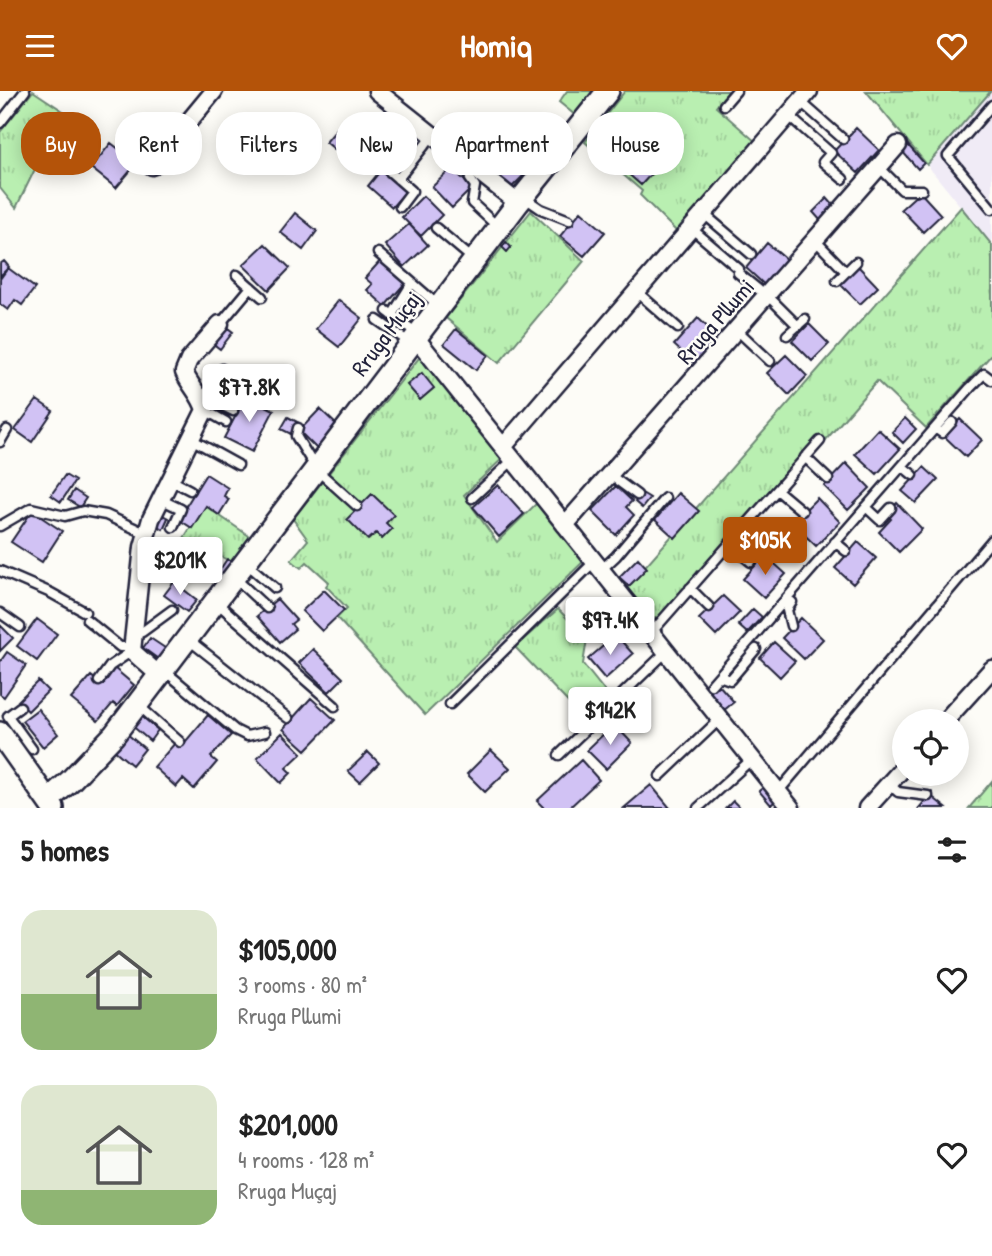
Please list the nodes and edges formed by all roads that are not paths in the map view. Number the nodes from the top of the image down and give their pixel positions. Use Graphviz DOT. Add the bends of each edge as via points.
graph roads {
  1 [pos="25,91"];
  2 [pos="214,91"];
  3 [pos="377,91"];
  4 [pos="608,91"];
  5 [pos="736,91"];
  6 [pos="804,96"];
  7 [pos="724,105"];
  8 [pos="992,105"];
  9 [pos="197,112"];
  10 [pos="591,112"];
  11 [pos="788,115"];
  12 [pos="587,117"];
  13 [pos="0,123"];
  14 [pos="573,134"];
  15 [pos="431,135"];
  16 [pos="431,137"];
  17 [pos="843,139"];
  18 [pos="898,145"];
  19 [pos="879,167"];
  20 [pos="394,175"];
  21 [pos="486,175"];
  22 [pos="541,175"];
  23 [pos="398,179"];
  24 [pos="470,179"];
  25 [pos="843,179"];
  26 [pos="922,190"];
  27 [pos="521,200"];
  28 [pos="400,207"];
  29 [pos="992,209"];
  30 [pos="703,213"];
  31 [pos="569,220"];
  32 [pos="436,228"];
  33 [pos="499,228"];
  34 [pos="691,228"];
  35 [pos="815,240"];
  36 [pos="378,253"];
  37 [pos="751,254"];
  38 [pos="475,260"];
  39 [pos="856,263"];
  40 [pos="846,272"];
  41 [pos="237,275"];
  42 [pos="837,281"];
  43 [pos="412,283"];
  44 [pos="251,287"];
  45 [pos="636,291"];
  46 [pos="763,292"];
  47 [pos="262,296"];
  48 [pos="440,306"];
  49 [pos="377,320"];
  50 [pos="220,324"];
  51 [pos="677,328"];
  52 [pos="737,330"];
  53 [pos="787,335"];
  54 [pos="415,339"];
  55 [pos="770,362"];
  56 [pos="222,369"];
  57 [pos="992,380"];
  58 [pos="204,404"];
  59 [pos="233,411"];
  60 [pos="226,422"];
  61 [pos="952,422"];
  62 [pos="298,428"];
  63 [pos="935,428"];
  64 [pos="7,430"];
  65 [pos="191,439"];
  66 [pos="820,441"];
  67 [pos="0,442"];
  68 [pos="503,447"];
  69 [pos="805,457"];
  70 [pos="513,460"];
  71 [pos="238,465"];
  72 [pos="902,466"];
  73 [pos="317,468"];
  74 [pos="610,474"];
  75 [pos="913,475"];
  76 [pos="828,479"];
  77 [pos="170,480"];
  78 [pos="190,489"];
  79 [pos="777,490"];
  80 [pos="637,495"];
  81 [pos="472,498"];
  82 [pos="665,498"];
  83 [pos="160,499"];
  84 [pos="357,506"];
  85 [pos="866,507"];
  86 [pos="891,508"];
  87 [pos="802,511"];
  88 [pos="565,525"];
  89 [pos="0,526"];
  90 [pos="173,527"];
  91 [pos="992,540"];
  92 [pos="145,542"];
  93 [pos="835,542"];
  94 [pos="729,544"];
  95 [pos="846,551"];
  96 [pos="751,562"];
  97 [pos="178,565"];
  98 [pos="598,566"];
  99 [pos="239,570"];
  100 [pos="0,571"];
  101 [pos="275,588"];
  102 [pos="690,588"];
  103 [pos="787,598"];
  104 [pos="215,601"];
  105 [pos="709,607"];
  106 [pos="267,608"];
  107 [pos="172,610"];
  108 [pos="0,614"];
  109 [pos="790,626"];
  110 [pos="20,627"];
  111 [pos="651,633"];
  112 [pos="187,639"];
  113 [pos="133,645"];
  114 [pos="756,649"];
  115 [pos="666,652"];
  116 [pos="992,669"];
  117 [pos="161,673"];
  118 [pos="99,681"];
  119 [pos="710,686"];
  120 [pos="137,704"];
  121 [pos="450,704"];
  122 [pos="335,706"];
  123 [pos="20,707"];
  124 [pos="956,709"];
  125 [pos="288,718"];
  126 [pos="720,719"];
  127 [pos="265,733"];
  128 [pos="180,742"];
  129 [pos="17,743"];
  130 [pos="559,755"];
  131 [pos="752,759"];
  132 [pos="660,776"];
  133 [pos="892,780"];
  134 [pos="888,784"];
  135 [pos="929,796"];
  136 [pos="783,802"];
  137 [pos="46,805"];
  138 [pos="698,808"];
  139 [pos="867,808"];
  1 -- 13 [label="lane"];
  2 -- 9 [label="street"];
  3 -- 15 [label="street"];
  4 -- 10 [label="street, Rruga Muçaj"];
  5 -- 7 [label="lane"];
  6 -- 11 [label="street"];
  6 -- 17 [label="lane"];
  8 -- 29 [label="lane" via="948,156"];
  11 -- 25 [label="lane" via="831,153 823,162"];
  11 -- 30 [label="street"];
  12 -- 14 [label="street, Rruga Muçaj"];
  16 -- 23 [label="lane"];
  18 -- 19 [label="street, Rruga Pllumi"];
  19 -- 26 [label="lane" via="902,191"];
  19 -- 35 [label="street, Rruga Pllumi"];
  20 -- 23 [label="lane"];
  21 -- 27 [label="street"];
  22 -- 27 [label="street, Rruga Muçaj"];
  23 -- 28 [label="lane" via="412,191"];
  24 -- 33 [label="lane" via="475,186 472,203"];
  27 -- 31 [label="lane"];
  27 -- 33 [label="street, Rruga Muçaj"];
  30 -- 34 [label="street"];
  30 -- 37 [label="lane"];
  32 -- 38 [label="lane"];
  33 -- 38 [label="street, Rruga Muçaj"];
  34 -- 45 [label="street"];
  34 -- 46 [label="lane"];
  35 -- 40 [label="lane"];
  35 -- 46 [label="street, Rruga Pllumi"];
  36 -- 43 [label="lane"];
  38 -- 48 [label="street, Rruga Muçaj"];
  39 -- 40 [label="lane"];
  40 -- 42 [label="lane"];
  41 -- 44 [label="lane"];
  43 -- 48 [label="lane"];
  43 -- 54 [label="lane" via="389,313"];
  44 -- 47 [label="lane"];
  44 -- 50 [label="lane"];
  45 -- 51 [label="lane"];
  45 -- 68 [label="street"];
  46 -- 52 [label="street, Rruga Pllumi"];
  46 -- 53 [label="lane" via="801,322"];
  48 -- 54 [label="street, Rruga Muçaj"];
  49 -- 54 [label="lane"];
  50 -- 58 [label="street" via="184,372"];
  52 -- 55 [label="lane"];
  52 -- 74 [label="street, Rruga Pllumi"];
  54 -- 68 [label="street"];
  54 -- 73 [label="street, Rruga Muçaj"];
  56 -- 58 [label="lane"];
  57 -- 63 [label="lane" via="984,374"];
  58 -- 59 [label="lane" via="210,400"];
  58 -- 60 [label="lane"];
  58 -- 65 [label="street"];
  61 -- 63 [label="lane" via="942,433"];
  62 -- 73 [label="lane" via="296,436"];
  63 -- 72 [label="lane"];
  64 -- 67 [label="lane"];
  65 -- 71 [label="lane"];
  65 -- 77 [label="street"];
  66 -- 69 [label="lane"];
  68 -- 70 [label="street"];
  69 -- 76 [label="lane"];
  69 -- 79 [label="lane"];
  70 -- 81 [label="lane"];
  70 -- 88 [label="street"];
  72 -- 75 [label="lane"];
  72 -- 85 [label="lane"];
  73 -- 84 [label="lane"];
  73 -- 99 [label="street, Rruga Muçaj"];
  74 -- 80 [label="lane"];
  74 -- 88 [label="street, Rruga Pllumi"];
  77 -- 78 [label="lane"];
  77 -- 83 [label="street"];
  79 -- 87 [label="lane"];
  79 -- 94 [label="lane"];
  82 -- 98 [label="lane"];
  83 -- 90 [label="lane" via="181,509"];
  83 -- 92 [label="street"];
  85 -- 86 [label="lane" via="880,520"];
  85 -- 93 [label="lane"];
  88 -- 98 [label="street"];
  89 -- 92 [label="lane" via="31,508 65,516 83,511 107,515"];
  91 -- 136 [label="lane"];
  92 -- 97 [label="lane" via="150,550"];
  92 -- 113 [label="street"];
  93 -- 95 [label="lane"];
  93 -- 103 [label="lane"];
  94 -- 96 [label="lane"];
  94 -- 102 [label="lane"];
  98 -- 111 [label="street"];
  98 -- 121 [label="lane"];
  99 -- 101 [label="lane"];
  99 -- 104 [label="street, Rruga Muçaj"];
  99 -- 106 [label="lane"];
  100 -- 113 [label="lane" via="51,593 120,647"];
  102 -- 105 [label="lane"];
  102 -- 111 [label="lane"];
  103 -- 109 [label="lane" via="792,602 787,610"];
  103 -- 119 [label="lane"];
  104 -- 112 [label="street, Rruga Muçaj"];
  104 -- 122 [label="lane"];
  107 -- 113 [label="lane" via="142,632"];
  108 -- 110 [label="lane"];
  111 -- 115 [label="street"];
  112 -- 117 [label="street, Rruga Muçaj"];
  112 -- 125 [label="lane"];
  113 -- 117 [label="street"];
  113 -- 118 [label="lane"];
  114 -- 119 [label="lane" via="730,680"];
  115 -- 119 [label="street"];
  115 -- 130 [label="lane"];
  116 -- 124 [label="street"];
  117 -- 120 [label="street, Rruga Muçaj"];
  117 -- 127 [label="lane" via="235,730 247,736"];
  119 -- 126 [label="street"];
  120 -- 128 [label="lane"];
  120 -- 137 [label="street, Rruga Muçaj" via="97,755"];
  123 -- 129 [label="lane" via="8,716"];
  126 -- 131 [label="street"];
  126 -- 132 [label="lane"];
  129 -- 137 [label="street"];
  131 -- 136 [label="street"];
  131 -- 138 [label="lane"];
  133 -- 134 [label="street"];
  134 -- 135 [label="lane" via="898,792"];
  134 -- 139 [label="street"];
}
